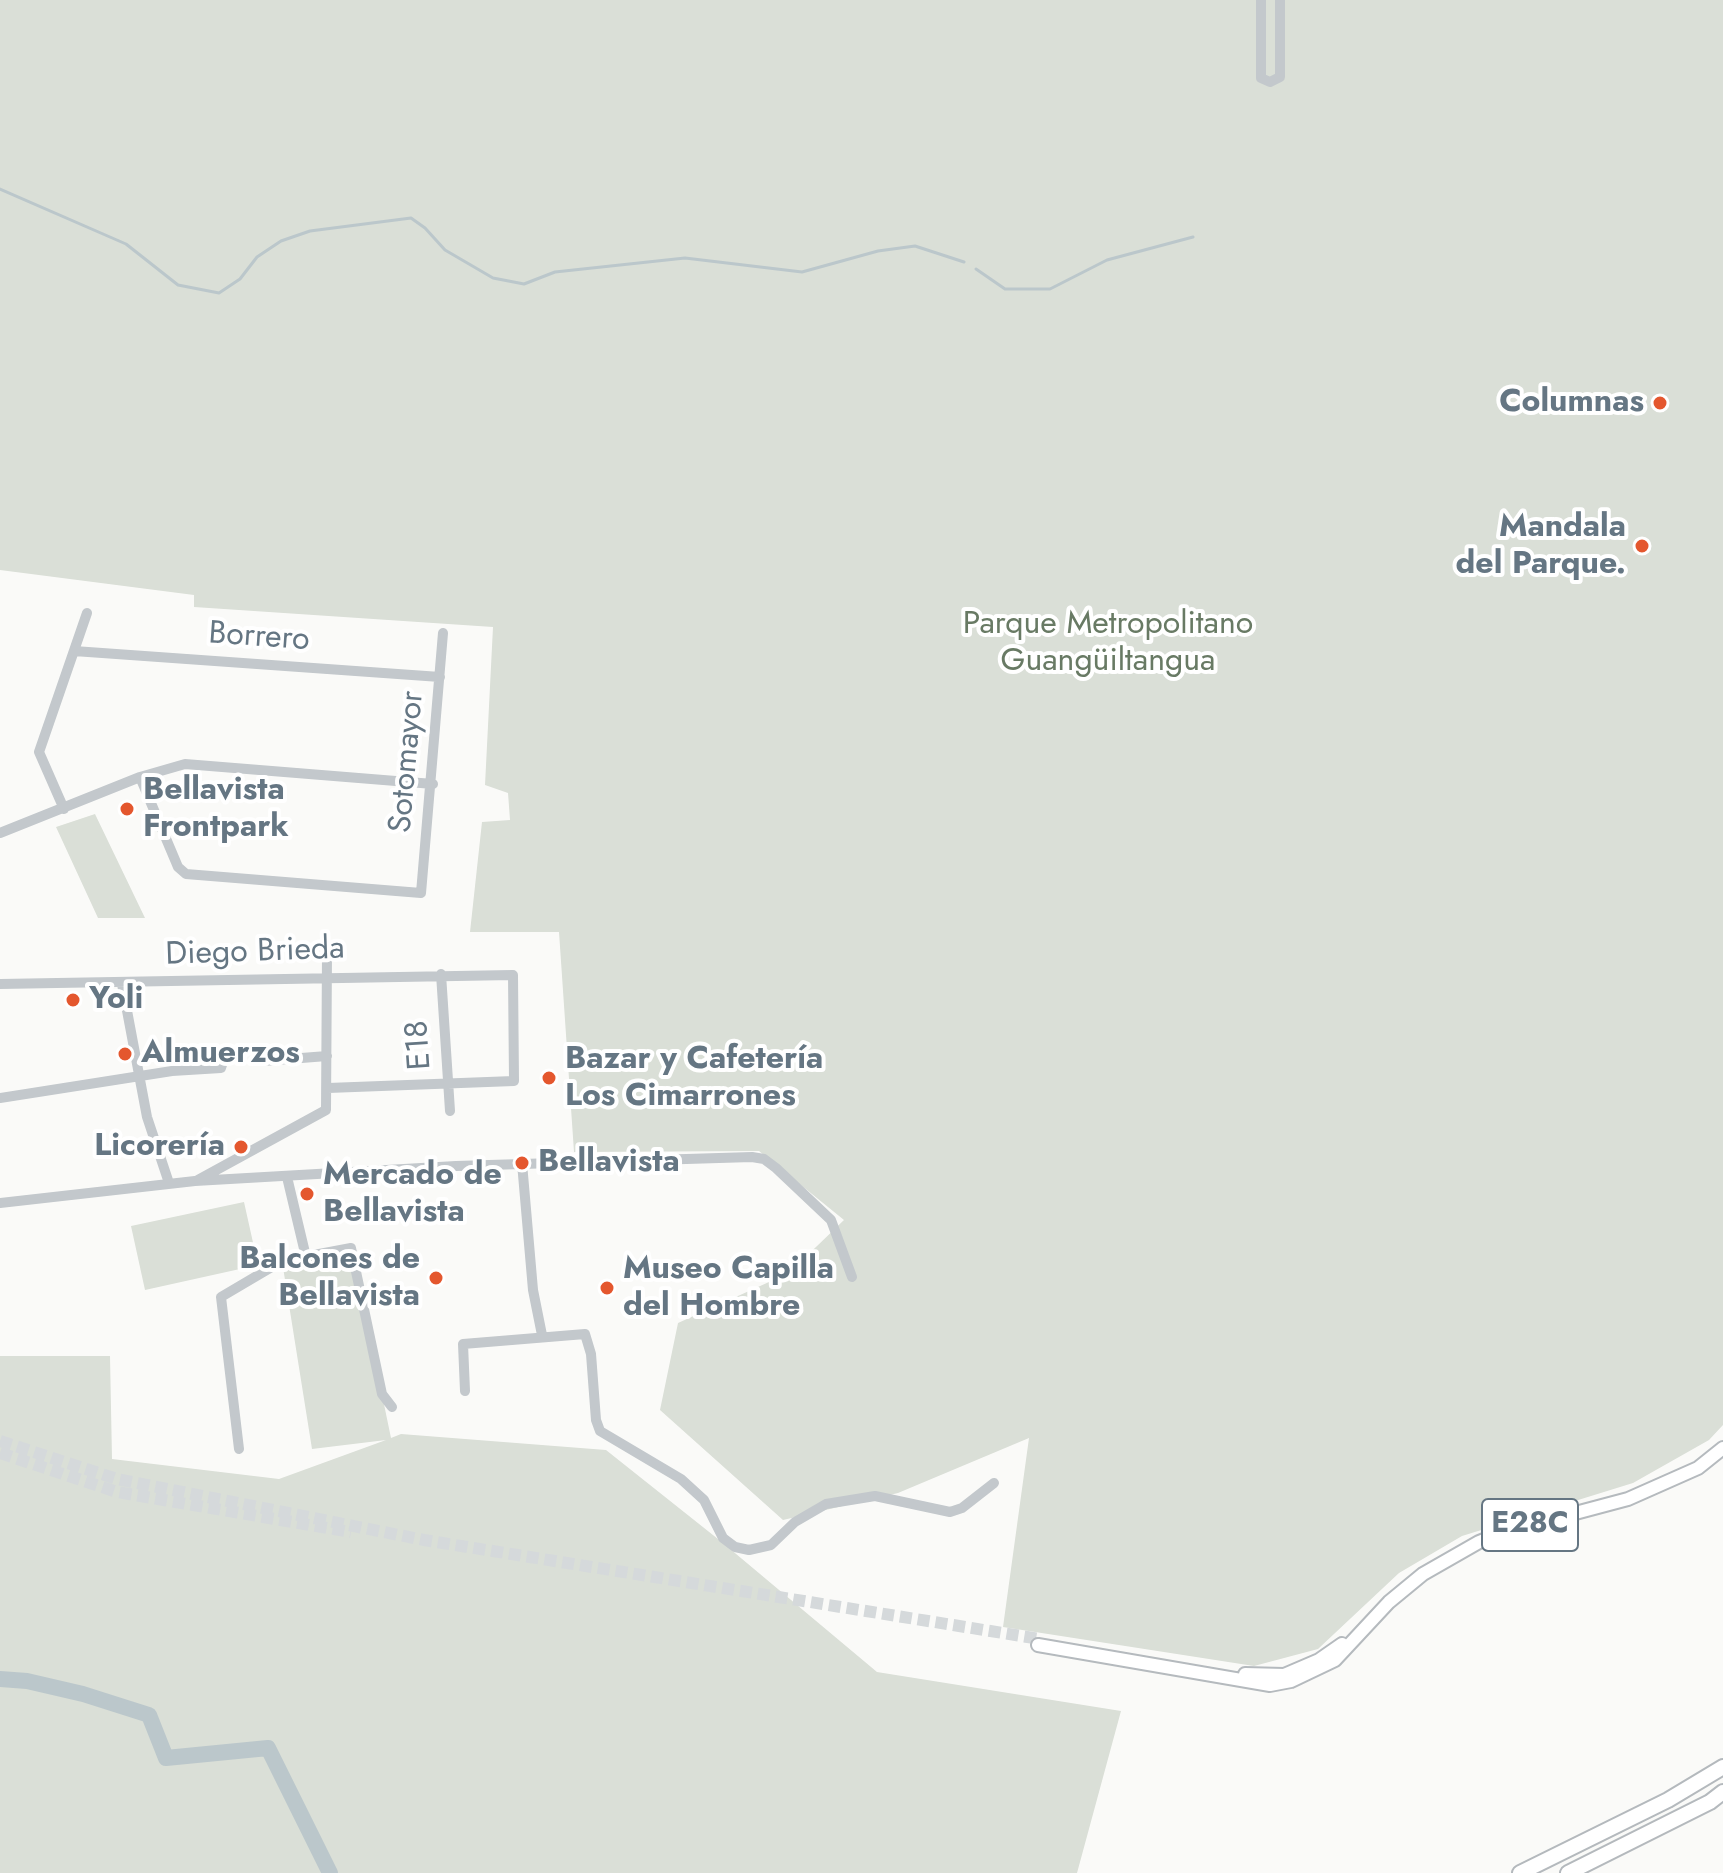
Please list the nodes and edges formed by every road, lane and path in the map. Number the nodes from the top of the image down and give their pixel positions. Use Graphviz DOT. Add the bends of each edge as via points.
graph roads {
  1 [pos="1261,0"];
  2 [pos="1280,0"];
  3 [pos="87,613"];
  4 [pos="443,633"];
  5 [pos="74,651"];
  6 [pos="440,677"];
  7 [pos="140,777"];
  8 [pos="433,784"];
  9 [pos="64,809"];
  10 [pos="0,833"];
  11 [pos="327,954"];
  12 [pos="441,974"];
  13 [pos="327,976"];
  14 [pos="0,984"];
  15 [pos="122,984"];
  16 [pos="210,1054"];
  17 [pos="327,1056"];
  18 [pos="263,1061"];
  19 [pos="140,1077"];
  20 [pos="449,1085"];
  21 [pos="328,1088"];
  22 [pos="0,1098"];
  23 [pos="450,1111"];
  24 [pos="522,1163"];
  25 [pos="287,1177"];
  26 [pos="195,1181"];
  27 [pos="169,1183"];
  28 [pos="0,1203"];
  29 [pos="306,1257"];
  30 [pos="852,1277"];
  31 [pos="542,1335"];
  32 [pos="465,1391"];
  33 [pos="392,1407"];
  34 [pos="1723,1448"];
  35 [pos="239,1449"];
  36 [pos="994,1483"];
  37 [pos="1039,1642"];
  38 [pos="1723,1767"];
  39 [pos="1723,1792"];
  40 [pos="1520,1873"];
  41 [pos="1568,1873"];
  1 -- 2 [label="street" via="1261,78 1270,82 1280,77"];
  3 -- 5 [label="street"];
  4 -- 6 [label="street, Sotomayor"];
  5 -- 6 [label="street, Borrero"];
  5 -- 9 [label="street" via="39,752"];
  6 -- 8 [label="street, Sotomayor"];
  7 -- 8 [label="street" via="192,763"];
  7 -- 8 [label="street, Sotomayor" via="178,867 186,874 419,893"];
  7 -- 9 [label="street"];
  9 -- 10 [label="street"];
  11 -- 13 [label="street"];
  12 -- 13 [label="street, Diego Brieda"];
  12 -- 20 [label="street, E18"];
  12 -- 20 [label="street, Diego Brieda" via="512,974 515,1079"];
  13 -- 15 [label="street, Diego Brieda"];
  13 -- 17 [label="street"];
  14 -- 15 [label="street, Diego Brieda"];
  15 -- 19 [label="street"];
  16 -- 19 [label="street" via="222,1056 221,1068"];
  17 -- 18 [label="street"];
  17 -- 21 [label="street"];
  19 -- 22 [label="street"];
  19 -- 27 [label="street"];
  20 -- 21 [label="street"];
  20 -- 23 [label="street, E18"];
  21 -- 26 [label="street" via="325,1111"];
  24 -- 25 [label="street"];
  24 -- 30 [label="street" via="764,1159 831,1220"];
  24 -- 31 [label="street"];
  25 -- 26 [label="street"];
  25 -- 29 [label="street"];
  26 -- 27 [label="street"];
  27 -- 28 [label="street"];
  29 -- 33 [label="street" via="351,1248 382,1394"];
  29 -- 35 [label="street" via="282,1261 221,1297"];
  31 -- 32 [label="street" via="463,1344"];
  31 -- 36 [label="street" via="580,1333 588,1339 596,1420 606,1438 681,1479 704,1500 723,1538 735,1547 771,1545 795,1522 826,1504 875,1496 950,1512"];
  34 -- 37 [label="main road, E28C" via="1698,1468 1628,1499 1479,1542 1423,1574 1355,1636 1284,1675 1248,1675"];
  38 -- 40 [label="highway"];
  39 -- 41 [label="highway"];
}
